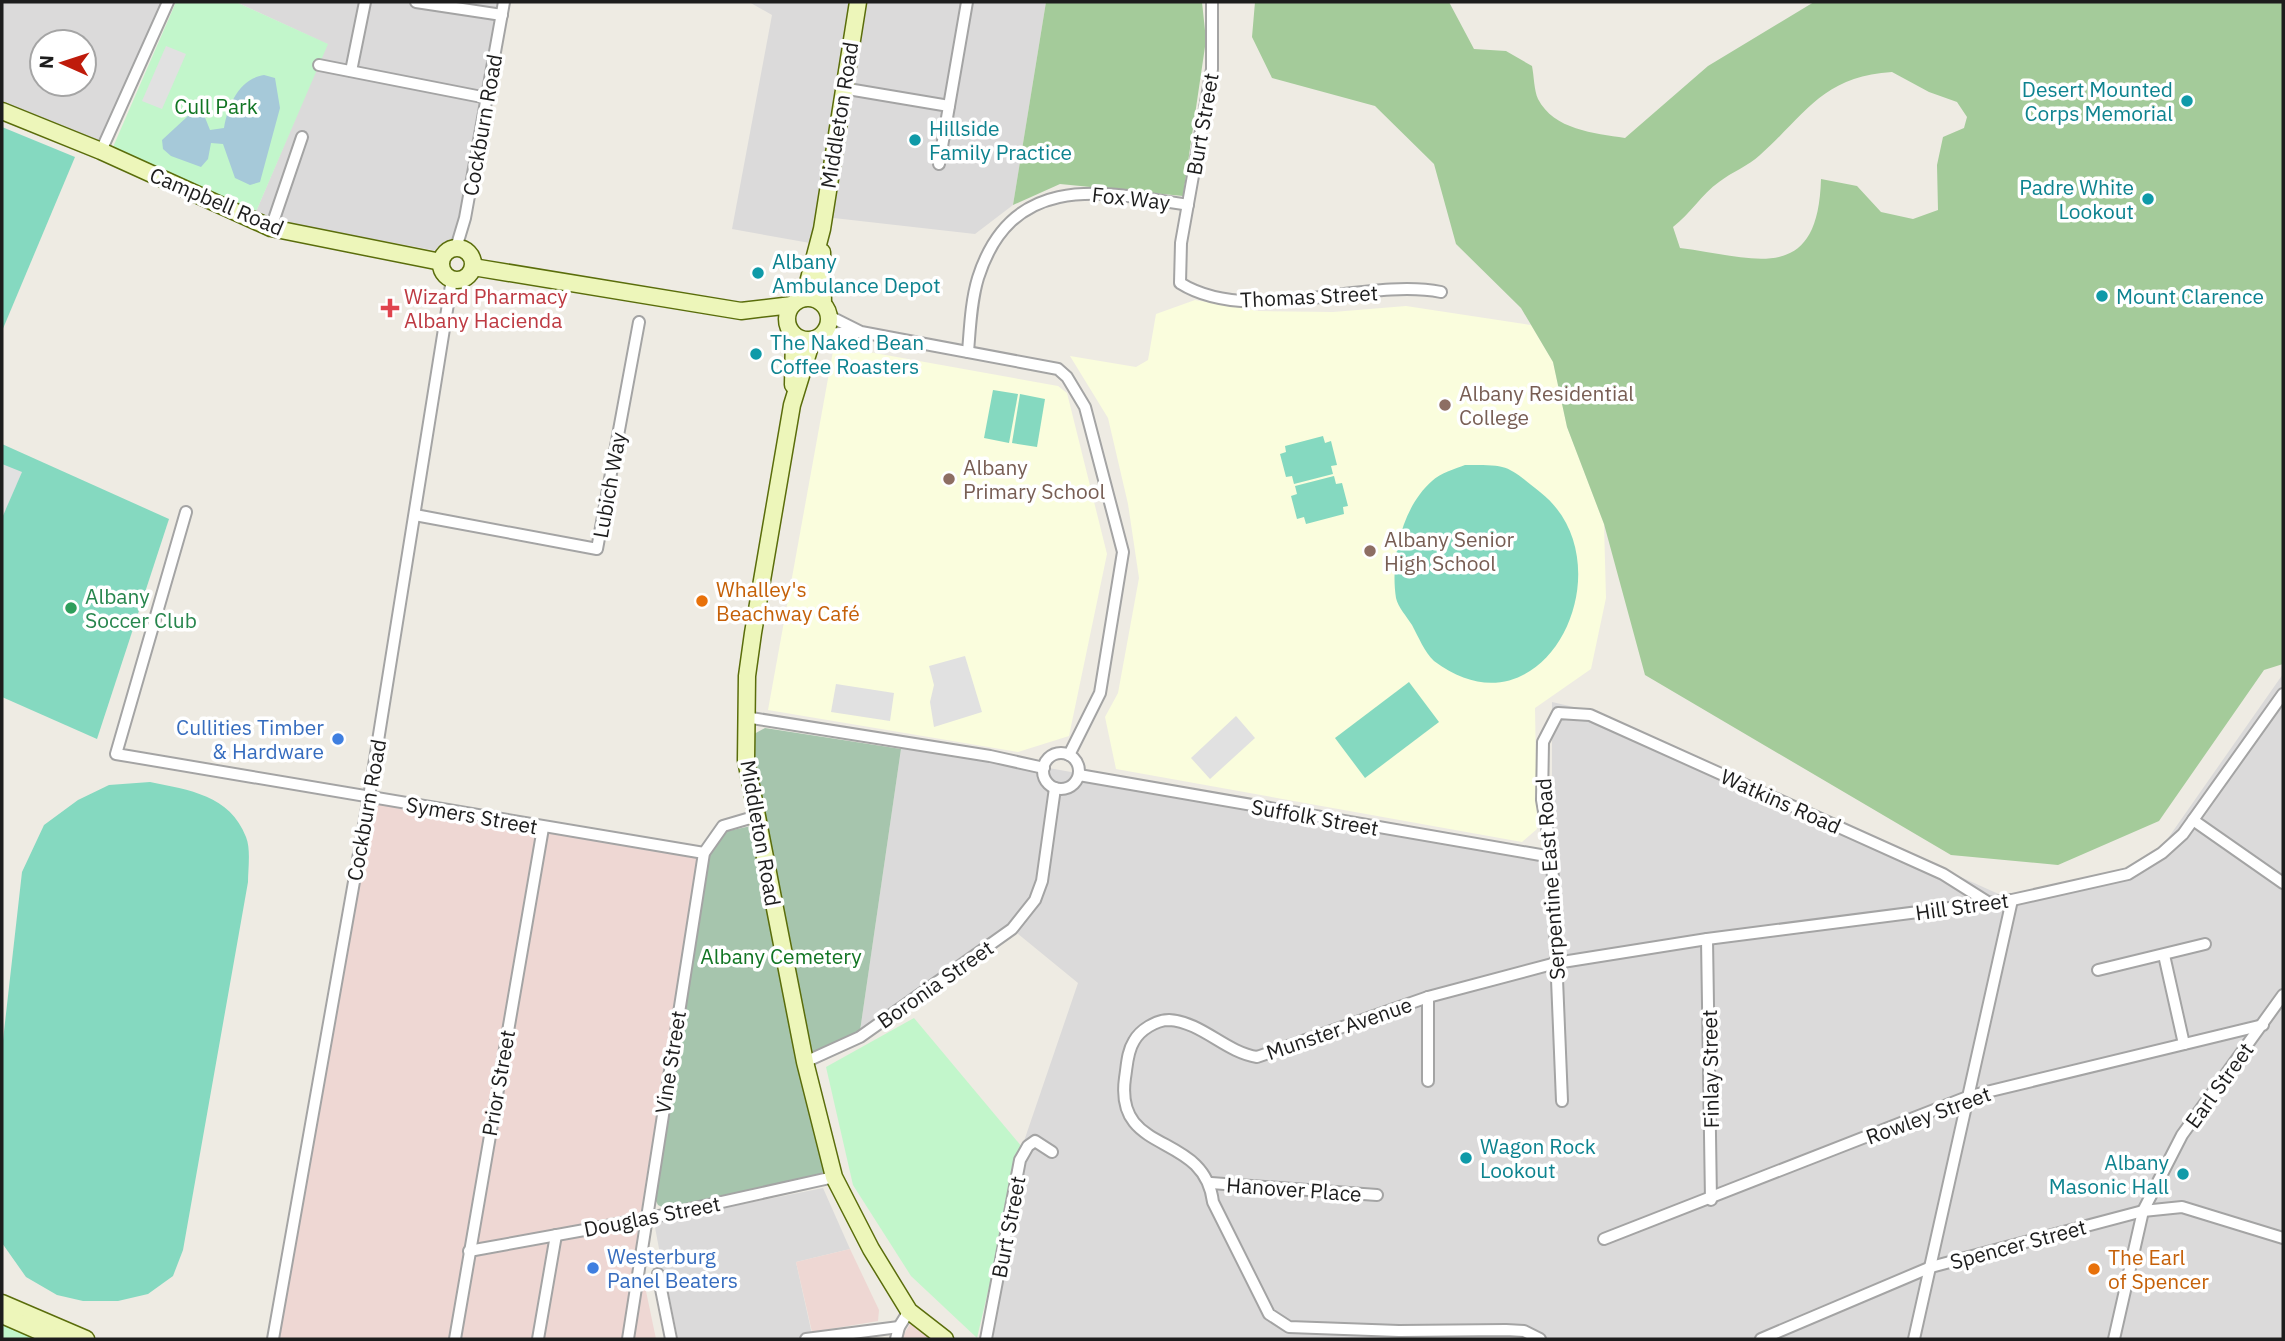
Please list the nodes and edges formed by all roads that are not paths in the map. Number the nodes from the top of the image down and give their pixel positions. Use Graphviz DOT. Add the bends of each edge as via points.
graph roads {
  1 [pos="168,2"];
  2 [pos="365,2"];
  3 [pos="416,2"];
  4 [pos="504,2"];
  5 [pos="858,2"];
  6 [pos="967,2"];
  7 [pos="1213,4"];
  8 [pos="502,15"];
  9 [pos="319,65"];
  10 [pos="351,71"];
  11 [pos="842,88"];
  12 [pos="487,98"];
  13 [pos="949,106"];
  14 [pos="2,111"];
  15 [pos="302,136"];
  16 [pos="101,151"];
  17 [pos="939,164"];
  18 [pos="1188,205"];
  19 [pos="271,228"];
  20 [pos="822,229"];
  21 [pos="456,248"];
  22 [pos="441,262"];
  23 [pos="473,267"];
  24 [pos="452,279"];
  25 [pos="1180,283"];
  26 [pos="1441,292"];
  27 [pos="798,302"];
  28 [pos="826,310"];
  29 [pos="741,311"];
  30 [pos="639,321"];
  31 [pos="791,330"];
  32 [pos="861,332"];
  33 [pos="818,337"];
  34 [pos="968,352"];
  35 [pos="792,405"];
  36 [pos="186,512"];
  37 [pos="415,516"];
  38 [pos="2283,694"];
  39 [pos="1567,711"];
  40 [pos="745,717"];
  41 [pos="1069,755"];
  42 [pos="1044,768"];
  43 [pos="1079,775"];
  44 [pos="1055,788"];
  45 [pos="369,797"];
  46 [pos="757,816"];
  47 [pos="2193,820"];
  48 [pos="543,828"];
  49 [pos="704,852"];
  50 [pos="1552,857"];
  51 [pos="2283,883"];
  52 [pos="2012,900"];
  53 [pos="1989,902"];
  54 [pos="1707,939"];
  55 [pos="2205,944"];
  56 [pos="2164,955"];
  57 [pos="1556,963"];
  58 [pos="2098,970"];
  59 [pos="2283,995"];
  60 [pos="1428,997"];
  61 [pos="2263,1025"];
  62 [pos="2184,1044"];
  63 [pos="804,1062"];
  64 [pos="1428,1081"];
  65 [pos="1970,1096"];
  66 [pos="1562,1101"];
  67 [pos="1052,1152"];
  68 [pos="834,1177"];
  69 [pos="1211,1183"];
  70 [pos="1377,1195"];
  71 [pos="1711,1200"];
  72 [pos="2143,1211"];
  73 [pos="645,1219"];
  74 [pos="556,1235"];
  75 [pos="2283,1238"];
  76 [pos="1604,1240"];
  77 [pos="872,1249"];
  78 [pos="469,1251"];
  79 [pos="1931,1267"];
  80 [pos="658,1274"];
  81 [pos="2,1303"];
  82 [pos="909,1311"];
  83 [pos="2,1315"];
  84 [pos="899,1327"];
  85 [pos="57,1339"];
  86 [pos="86,1339"];
  87 [pos="273,1339"];
  88 [pos="455,1339"];
  89 [pos="538,1339"];
  90 [pos="628,1339"];
  91 [pos="671,1339"];
  92 [pos="806,1339"];
  93 [pos="896,1339"];
  94 [pos="946,1339"];
  95 [pos="986,1339"];
  96 [pos="1540,1339"];
  97 [pos="1761,1339"];
  98 [pos="1914,1339"];
  99 [pos="2114,1339"];
  1 -- 16 [label="street"];
  2 -- 10 [label="street"];
  3 -- 8 [label="street"];
  4 -- 8 [label="street, Cockburn Road"];
  5 -- 11 [label="main road, Middleton Road"];
  6 -- 13 [label="street"];
  7 -- 18 [label="street, Burt Street" via="1212,69"];
  8 -- 12 [label="street, Cockburn Road"];
  9 -- 10 [label="street"];
  10 -- 12 [label="street"];
  11 -- 13 [label="street"];
  11 -- 20 [label="main road, Middleton Road"];
  12 -- 21 [label="street, Cockburn Road"];
  13 -- 17 [label="street"];
  14 -- 16 [label="main road, Campbell Road"];
  15 -- 19 [label="street"];
  16 -- 19 [label="main road, Campbell Road"];
  18 -- 25 [label="street, Burt Street" via="1178,266"];
  18 -- 34 [label="street, Fox Way" via="1104,193 1066,193 1020,215 994,242 978,279"];
  19 -- 22 [label="main road, Campbell Road"];
  20 -- 27 [label="main road, Middleton Road"];
  20 -- 28 [label="main road, Middleton Road"];
  21 -- 22 [label="main road" via="446,252"];
  21 -- 23 [label="main road" via="467,251"];
  22 -- 24 [label="main road"];
  23 -- 24 [label="main road" via="468,276"];
  23 -- 29 [label="main road"];
  24 -- 37 [label="street, Cockburn Road"];
  25 -- 26 [label="street, Thomas Street" via="1199,295 1228,300 1322,298 1420,288"];
  27 -- 28 [label="main road"];
  27 -- 29 [label="main road"];
  27 -- 31 [label="main road, Middleton Road"];
  28 -- 32 [label="street"];
  28 -- 33 [label="main road, Middleton Road"];
  29 -- 31 [label="main road"];
  30 -- 37 [label="street, Lubich Way" via="597,549"];
  31 -- 33 [label="main road"];
  31 -- 35 [label="main road, Middleton Road"];
  32 -- 33 [label="street"];
  32 -- 34 [label="street"];
  33 -- 35 [label="main road, Middleton Road"];
  34 -- 41 [label="street" via="1048,366 1068,377 1085,407 1123,552 1100,693"];
  35 -- 40 [label="main road, Middleton Road" via="754,624"];
  36 -- 45 [label="street, Symers Street" via="116,754"];
  37 -- 45 [label="street, Cockburn Road"];
  38 -- 47 [label="street, Hill Street"];
  39 -- 50 [label="street, Serpentine East Road" via="1558,713 1543,743 1542,800"];
  39 -- 53 [label="street, Watkins Road" via="1590,715 1943,874"];
  40 -- 42 [label="street"];
  40 -- 46 [label="main road, Middleton Road" via="746,760"];
  41 -- 42 [label="street" via="1054,755"];
  41 -- 43 [label="street" via="1077,763"];
  42 -- 44 [label="street" via="1045,778"];
  43 -- 44 [label="street" via="1073,785"];
  43 -- 50 [label="street, Suffolk Street"];
  44 -- 63 [label="street, Boronia Street" via="1042,881 1035,900 1012,929 860,1037"];
  45 -- 48 [label="street, Symers Street"];
  45 -- 87 [label="street, Cockburn Road"];
  46 -- 49 [label="street, Vine Street" via="723,826"];
  46 -- 63 [label="main road, Middleton Road"];
  47 -- 51 [label="street"];
  47 -- 52 [label="street, Hill Street" via="2172,846 2128,874"];
  48 -- 49 [label="street, Symers Street"];
  48 -- 78 [label="street, Prior Street"];
  49 -- 73 [label="street, Vine Street"];
  50 -- 57 [label="street, Serpentine East Road"];
  52 -- 53 [label="street, Hill Street"];
  52 -- 65 [label="street"];
  53 -- 54 [label="street, Hill Street"];
  54 -- 57 [label="street, Hill Street"];
  54 -- 71 [label="street, Finlay Street"];
  55 -- 56 [label="street"];
  56 -- 58 [label="street"];
  56 -- 62 [label="street"];
  57 -- 60 [label="street, Munster Avenue"];
  57 -- 66 [label="street, Serpentine East Road"];
  59 -- 61 [label="street, Earl Street"];
  60 -- 64 [label="street"];
  60 -- 69 [label="street, Munster Avenue" via="1257,1057 1239,1054 1178,1021 1157,1022 1143,1032 1129,1053 1124,1082 1126,1114 1138,1129 1180,1151"];
  61 -- 62 [label="street, Rowley Street"];
  61 -- 72 [label="street, Earl Street" via="2182,1135"];
  62 -- 65 [label="street, Rowley Street"];
  63 -- 68 [label="main road, Middleton Road"];
  65 -- 71 [label="street, Rowley Street"];
  65 -- 79 [label="street"];
  67 -- 95 [label="street, Burt Street" via="1035,1141 1020,1160"];
  68 -- 73 [label="street, Douglas Street"];
  68 -- 77 [label="main road, Middleton Road"];
  69 -- 70 [label="street, Hanover Place"];
  69 -- 96 [label="street, Munster Avenue" via="1213,1202 1251,1281 1269,1314 1289,1327 1524,1331"];
  71 -- 76 [label="street, Rowley Street"];
  72 -- 75 [label="street, Spencer Street" via="2182,1207"];
  72 -- 79 [label="street, Spencer Street"];
  72 -- 99 [label="street, Earl Street"];
  73 -- 74 [label="street, Douglas Street"];
  73 -- 90 [label="street, Vine Street"];
  74 -- 78 [label="street, Douglas Street"];
  74 -- 89 [label="street"];
  77 -- 82 [label="main road, Middleton Road"];
  77 -- 94 [label="main road, Middleton Road"];
  78 -- 88 [label="street, Prior Street"];
  79 -- 97 [label="street, Spencer Street"];
  79 -- 98 [label="street"];
  80 -- 91 [label="street"];
  81 -- 86 [label="main road"];
  82 -- 84 [label="street"];
  82 -- 94 [label="main road, Middleton Road"];
  83 -- 85 [label="main road"];
  84 -- 92 [label="street"];
  84 -- 93 [label="street"];
}
